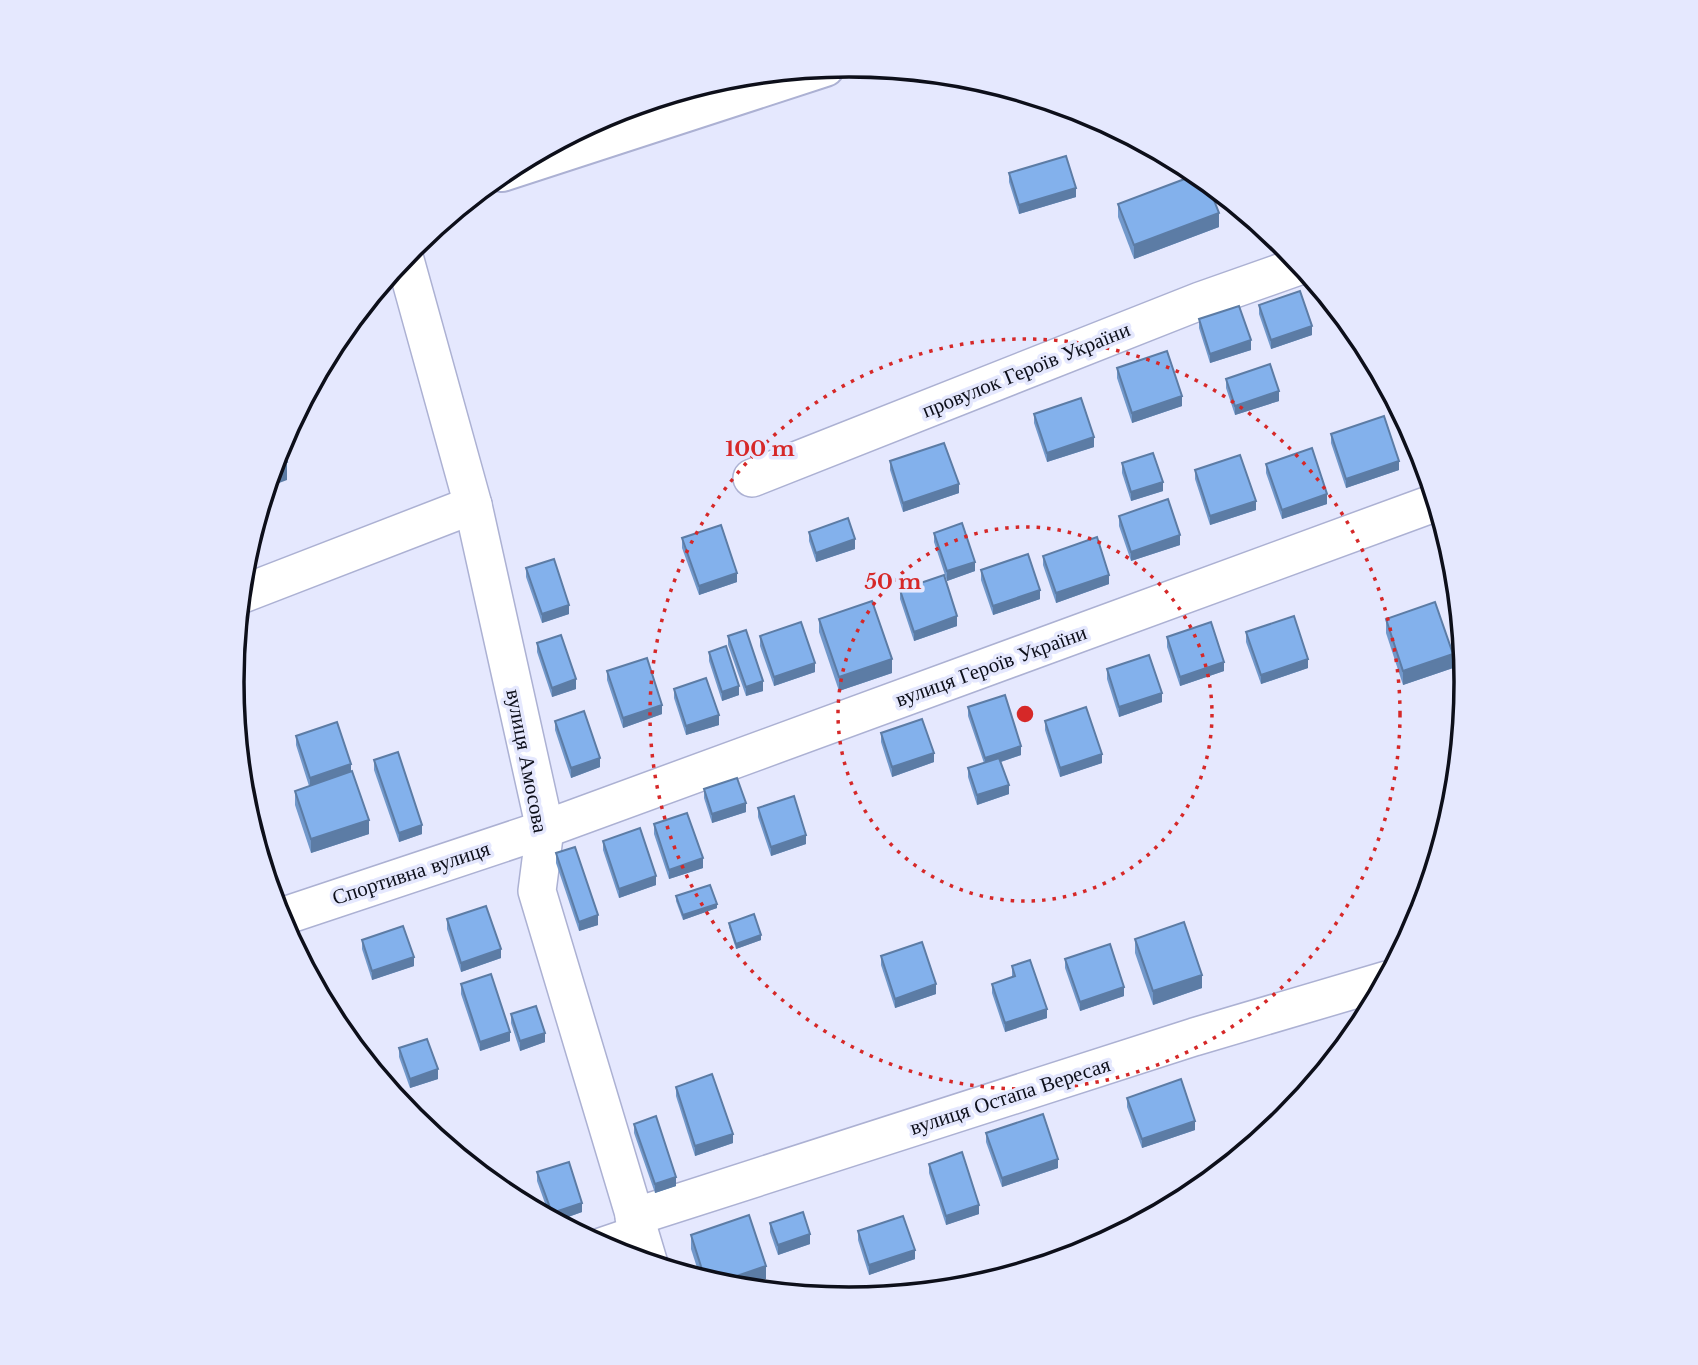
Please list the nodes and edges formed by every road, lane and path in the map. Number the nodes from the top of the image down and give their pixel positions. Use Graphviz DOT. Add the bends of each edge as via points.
graph roads {
  1 [pos="779,81"];
  2 [pos="548,157"];
  3 [pos="407,269"];
  4 [pos="1291,269"];
  5 [pos="752,478"];
  6 [pos="472,505"];
  7 [pos="1428,505"];
  8 [pos="251,591"];
  9 [pos="545,829"];
  10 [pos="290,914"];
  11 [pos="1374,984"];
  12 [pos="641,1239"];
  13 [pos="620,1243"];
  1 -- 2 [label="highway"];
  3 -- 6 [label="street, вулиця Амосова"];
  4 -- 5 [label="street, провулок Героїв України"];
  6 -- 8 [label="street"];
  6 -- 9 [label="street, вулиця Амосова"];
  7 -- 9 [label="street, вулиця Героїв України"];
  9 -- 10 [label="street, Спортивна вулиця"];
  9 -- 12 [label="street, вулиця Амосова" via="537,891"];
  11 -- 12 [label="street, вулиця Остапа Вересая" via="1194,1037"];
  12 -- 13 [label="street, вулиця Остапа Вересая"];
}
